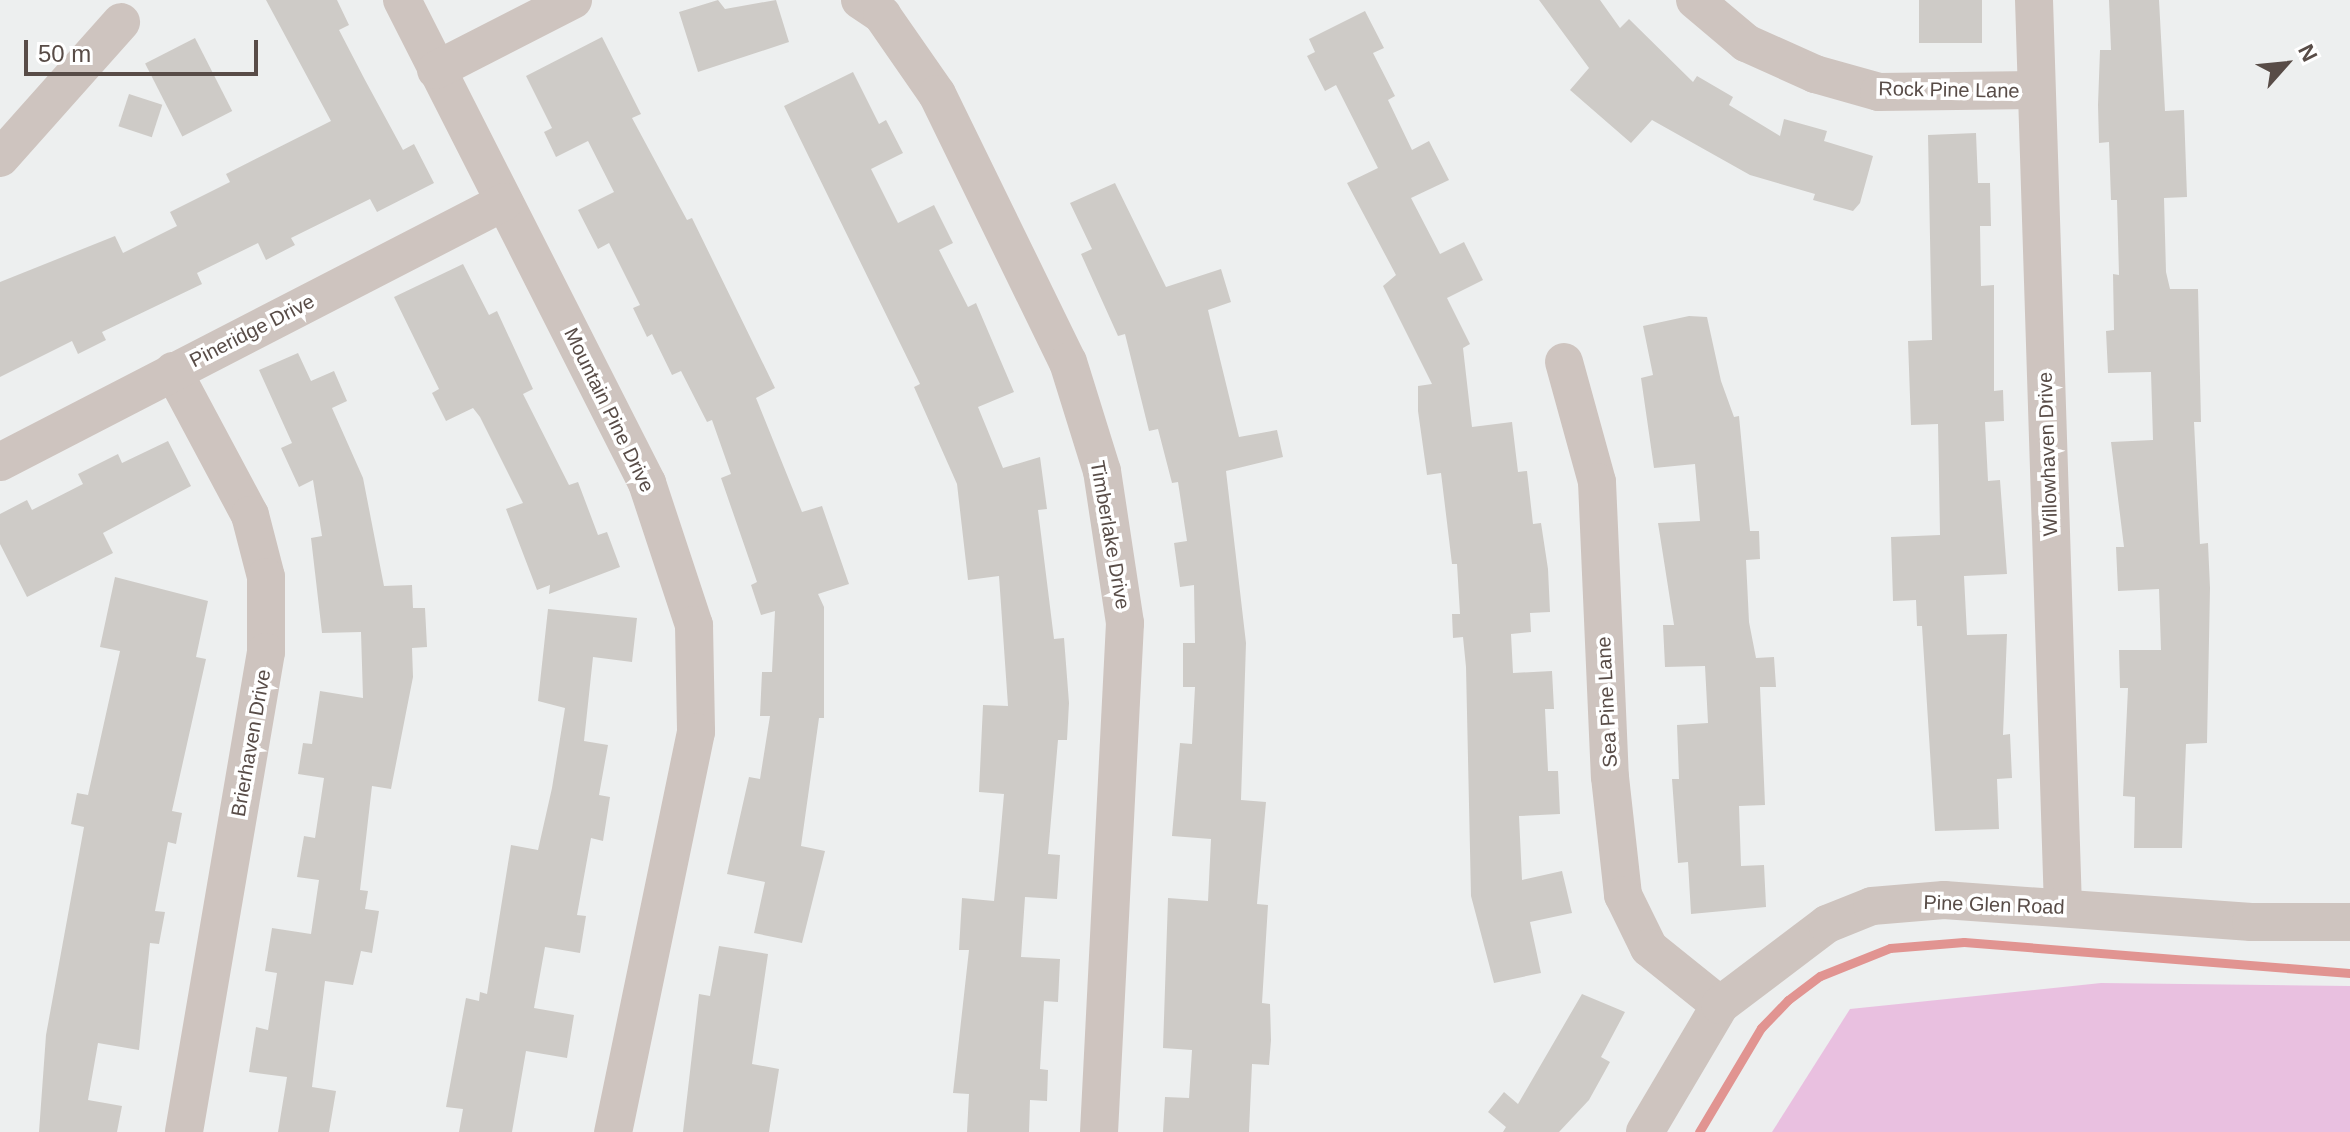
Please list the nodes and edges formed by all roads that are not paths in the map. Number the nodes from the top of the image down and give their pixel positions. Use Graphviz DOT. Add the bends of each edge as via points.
graph roads {
  1 [pos="402,0"];
  2 [pos="573,0"];
  3 [pos="860,0"];
  4 [pos="1695,0"];
  5 [pos="2034,0"];
  6 [pos="121,22"];
  7 [pos="436,70"];
  8 [pos="2035,90"];
  9 [pos="0,158"];
  10 [pos="504,202"];
  11 [pos="1564,362"];
  12 [pos="173,371"];
  13 [pos="0,462"];
  14 [pos="2063,908"];
  15 [pos="2350,922"];
  16 [pos="1720,1005"];
  17 [pos="184,1132"];
  18 [pos="613,1132"];
  19 [pos="1099,1132"];
  20 [pos="1645,1132"];
  1 -- 7 [label="street, Mountain Pine Drive"];
  2 -- 7 [label="street"];
  3 -- 19 [label="street, Timberlake Drive" via="882,15 937,94 1068,362 1102,471 1125,623"];
  4 -- 8 [label="street, Rock Pine Lane" via="1746,43 1815,74 1879,92"];
  5 -- 8 [label="street, Willowhaven Drive"];
  6 -- 9 [label="street"];
  7 -- 10 [label="street, Mountain Pine Drive"];
  8 -- 14 [label="street, Willowhaven Drive"];
  10 -- 12 [label="street, Pineridge Drive"];
  10 -- 18 [label="street, Mountain Pine Drive" via="647,483 694,625 696,732"];
  11 -- 16 [label="street, Sea Pine Lane" via="1597,482 1610,777 1623,895 1649,948"];
  12 -- 13 [label="street, Pineridge Drive"];
  12 -- 17 [label="street, Brierhaven Drive" via="250,515 266,577 266,652"];
  14 -- 15 [label="street, Pine Glen Road" via="2251,922"];
  14 -- 16 [label="street, Pine Glen Road" via="1944,900 1872,906 1827,924"];
  16 -- 20 [label="street, Pine Glen Road"];
}
